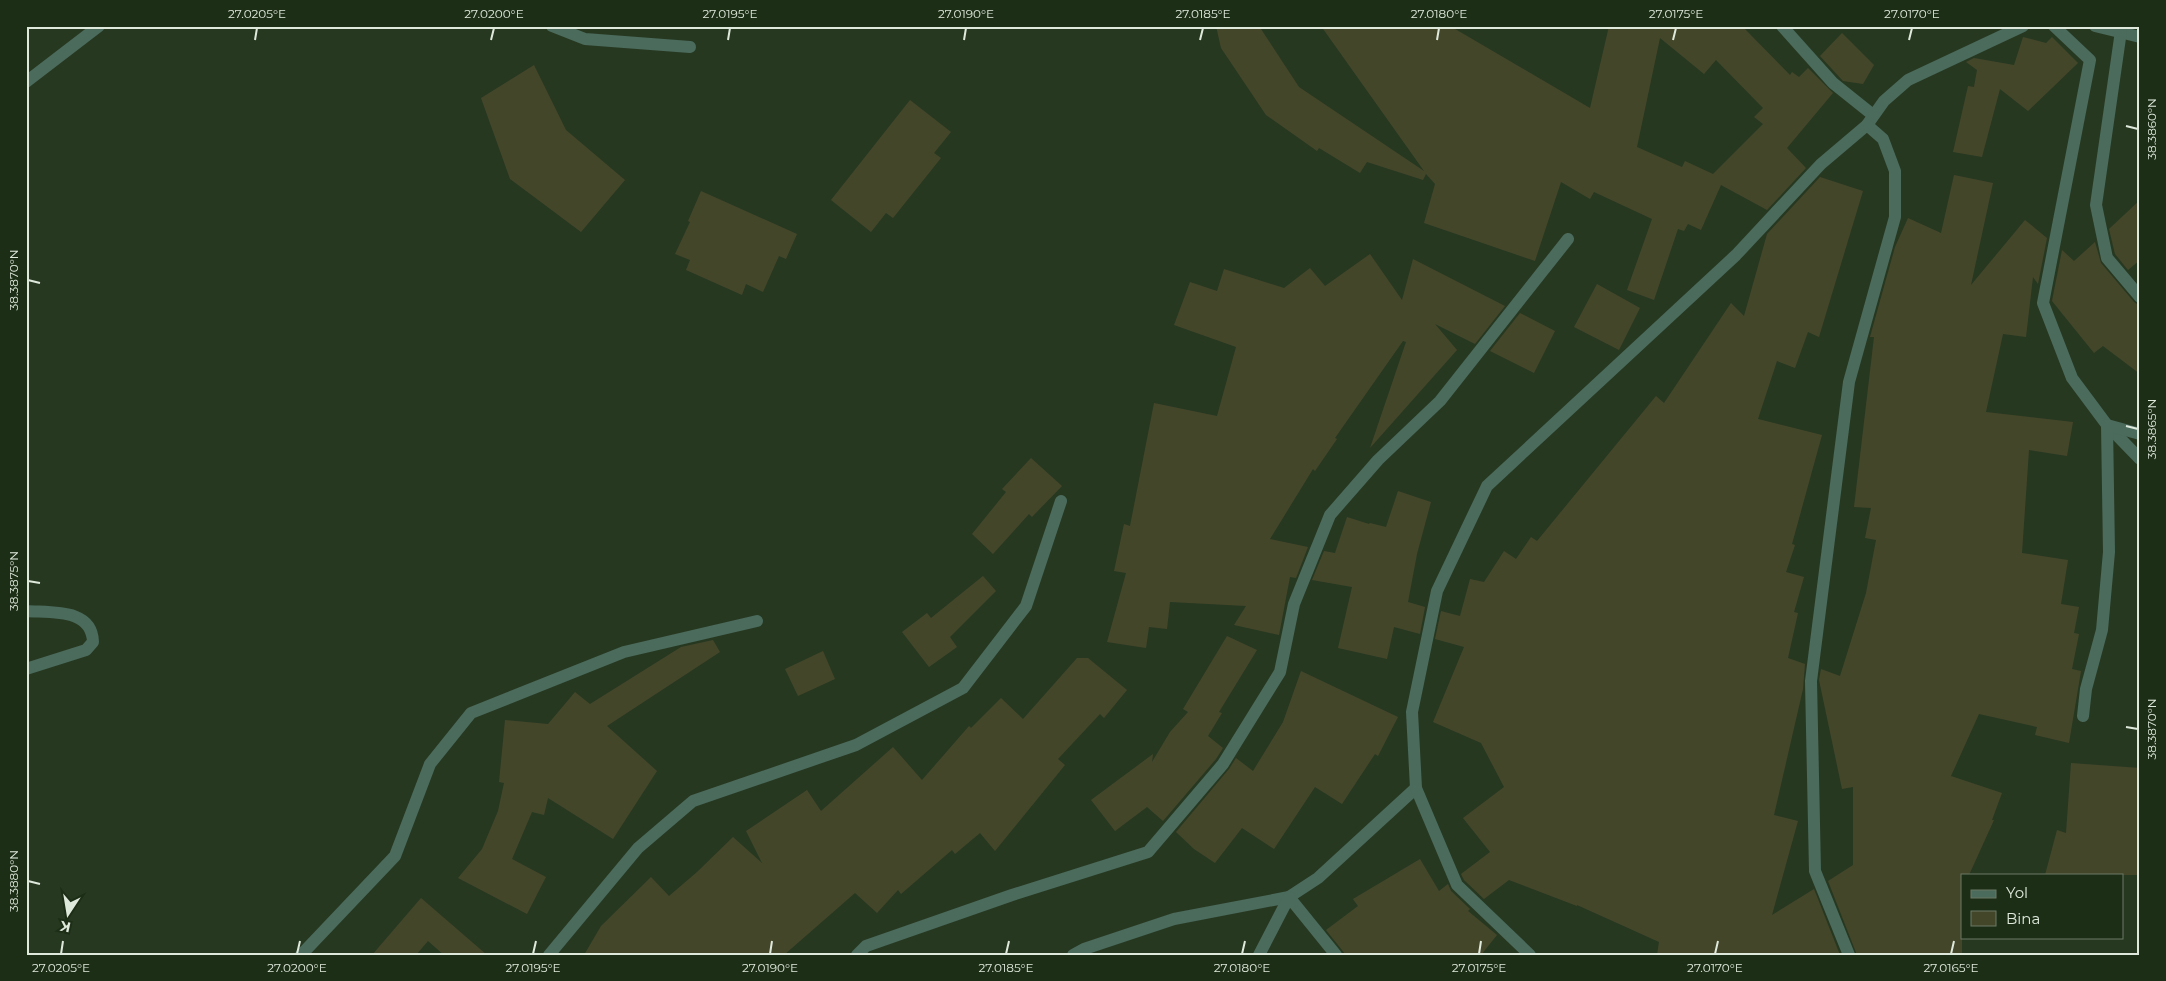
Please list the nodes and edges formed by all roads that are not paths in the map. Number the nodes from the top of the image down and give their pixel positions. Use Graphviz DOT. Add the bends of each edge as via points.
graph roads {
  1 [pos="99,26"];
  2 [pos="552,26"];
  3 [pos="1782,26"];
  4 [pos="2023,26"];
  5 [pos="2054,26"];
  6 [pos="2095,26"];
  7 [pos="2120,29"];
  8 [pos="2140,37"];
  9 [pos="690,47"];
  10 [pos="26,82"];
  11 [pos="1870,120"];
  12 [pos="1568,239"];
  13 [pos="2140,297"];
  14 [pos="2107,425"];
  15 [pos="2140,434"];
  16 [pos="2140,459"];
  17 [pos="1061,501"];
  18 [pos="26,611"];
  19 [pos="757,620"];
  20 [pos="26,669"];
  21 [pos="2083,716"];
  22 [pos="1416,788"];
  23 [pos="1289,897"];
  24 [pos="301,955"];
  25 [pos="549,955"];
  26 [pos="857,955"];
  27 [pos="1073,955"];
  28 [pos="1259,955"];
  29 [pos="1336,955"];
  30 [pos="1530,955"];
  31 [pos="1849,955"];
  1 -- 10 [label="street"];
  2 -- 9 [label="street" via="585,39"];
  3 -- 11 [label="street"];
  4 -- 11 [label="street" via="1908,80 1884,101"];
  5 -- 14 [label="street" via="2090,60 2043,303 2072,378"];
  6 -- 7 [label="street"];
  7 -- 8 [label="street"];
  7 -- 13 [label="street" via="2096,205 2107,258"];
  11 -- 22 [label="street" via="1821,164 1736,255 1487,486 1436,591 1412,712"];
  11 -- 31 [label="street" via="1883,139 1895,171 1895,217 1849,382 1811,680 1815,871"];
  12 -- 26 [label="street" via="1440,401 1378,460 1330,515 1294,604 1280,672 1223,764 1148,852 866,946"];
  14 -- 15 [label="street"];
  14 -- 16 [label="street"];
  14 -- 21 [label="street" via="2108,552 2102,630 2086,689"];
  17 -- 25 [label="street" via="1026,606 963,688 856,745 693,801 638,848"];
  18 -- 20 [label="street" via="75,615 88,624 93,632 93,642 86,650"];
  19 -- 24 [label="street" via="624,652 471,713 430,764 395,856"];
  22 -- 23 [label="street" via="1318,878"];
  22 -- 30 [label="street" via="1457,885"];
  23 -- 27 [label="street" via="1174,919"];
  23 -- 28 [label="street"];
  23 -- 29 [label="street"];
}
